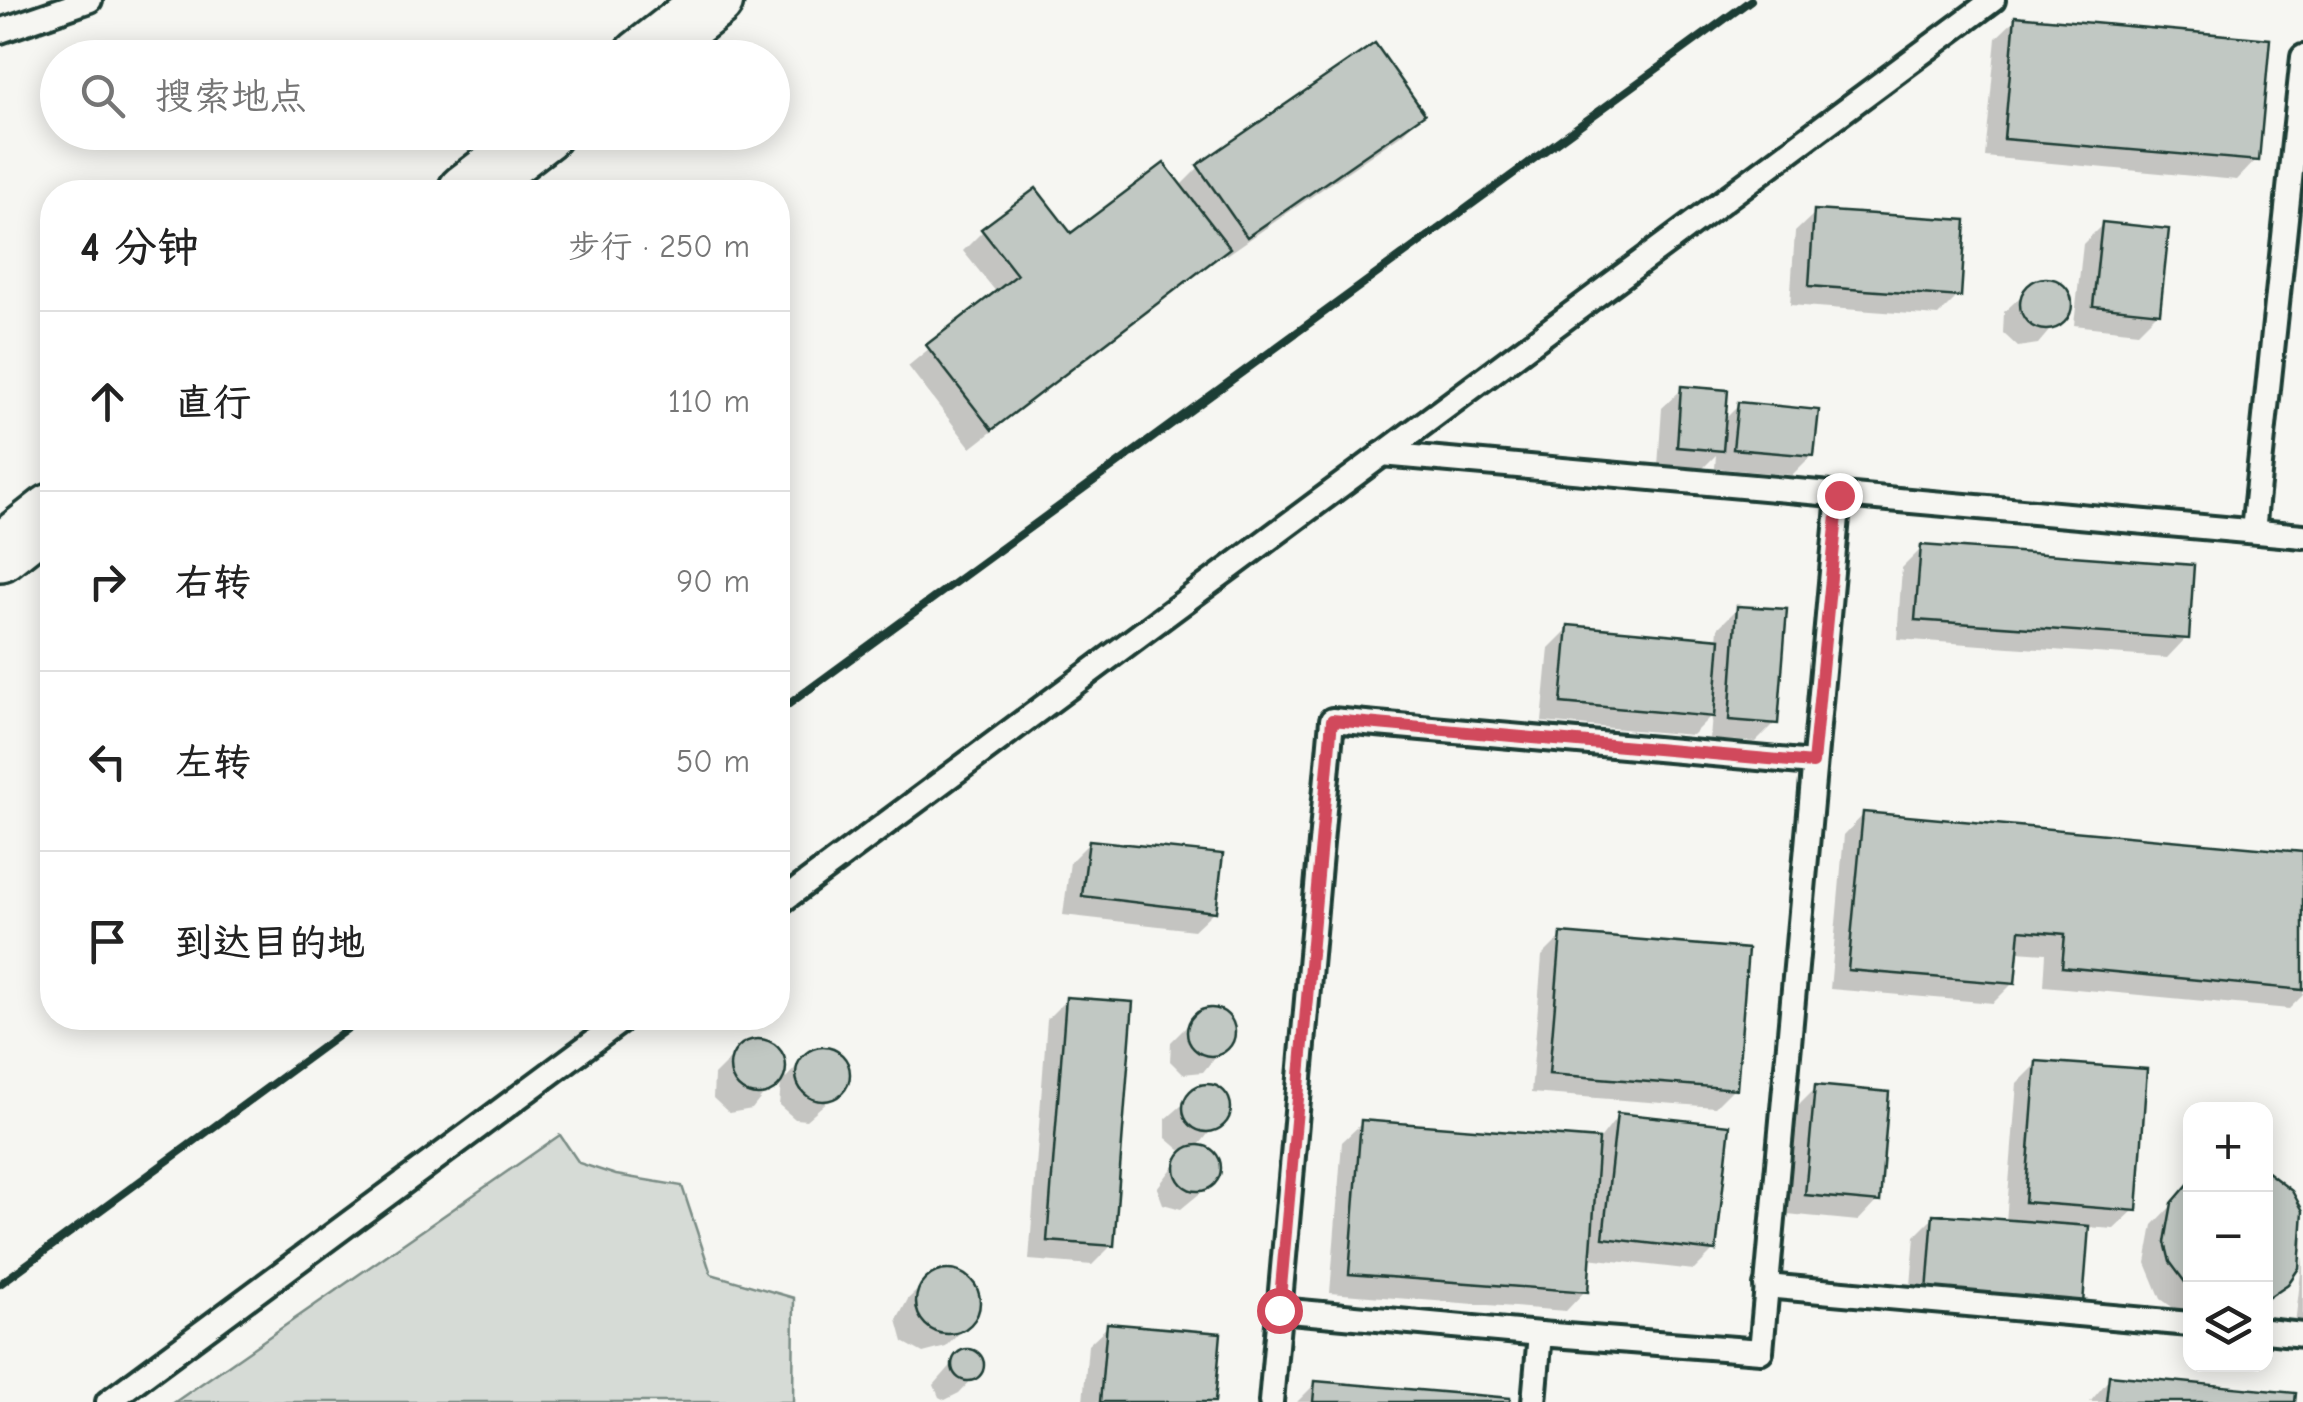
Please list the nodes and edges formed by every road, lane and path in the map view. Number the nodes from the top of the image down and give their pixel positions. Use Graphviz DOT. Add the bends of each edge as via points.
graph roads {
  1 [pos="90,0"];
  2 [pos="715,0"];
  3 [pos="1993,0"];
  4 [pos="0,31"];
  5 [pos="663,40"];
  6 [pos="2303,57"];
  7 [pos="521,150"];
  8 [pos="482,180"];
  9 [pos="1382,454"];
  10 [pos="1839,495"];
  11 [pos="40,521"];
  12 [pos="2253,531"];
  13 [pos="2303,536"];
  14 [pos="0,553"];
  15 [pos="1813,763"];
  16 [pos="790,895"];
  17 [pos="609,1030"];
  18 [pos="1766,1286"];
  19 [pos="1279,1310"];
  20 [pos="2183,1323"];
  21 [pos="2273,1332"];
  22 [pos="1540,1334"];
  23 [pos="2303,1334"];
  24 [pos="108,1402"];
  25 [pos="1271,1402"];
  26 [pos="1534,1402"];
  1 -- 4 [label="lane"];
  2 -- 5 [label="street"];
  3 -- 9 [label="lane"];
  6 -- 12 [label="lane"];
  7 -- 8 [label="street"];
  9 -- 10 [label="lane"];
  9 -- 16 [label="lane"];
  10 -- 12 [label="lane"];
  10 -- 15 [label="lane"];
  11 -- 14 [label="street"];
  12 -- 13 [label="lane"];
  15 -- 18 [label="lane"];
  15 -- 19 [label="lane" via="1332,720"];
  17 -- 24 [label="lane"];
  18 -- 20 [label="lane"];
  18 -- 22 [label="lane" via="1761,1352"];
  19 -- 22 [label="lane"];
  19 -- 25 [label="lane"];
  21 -- 23 [label="lane"];
  22 -- 26 [label="lane"];
}
